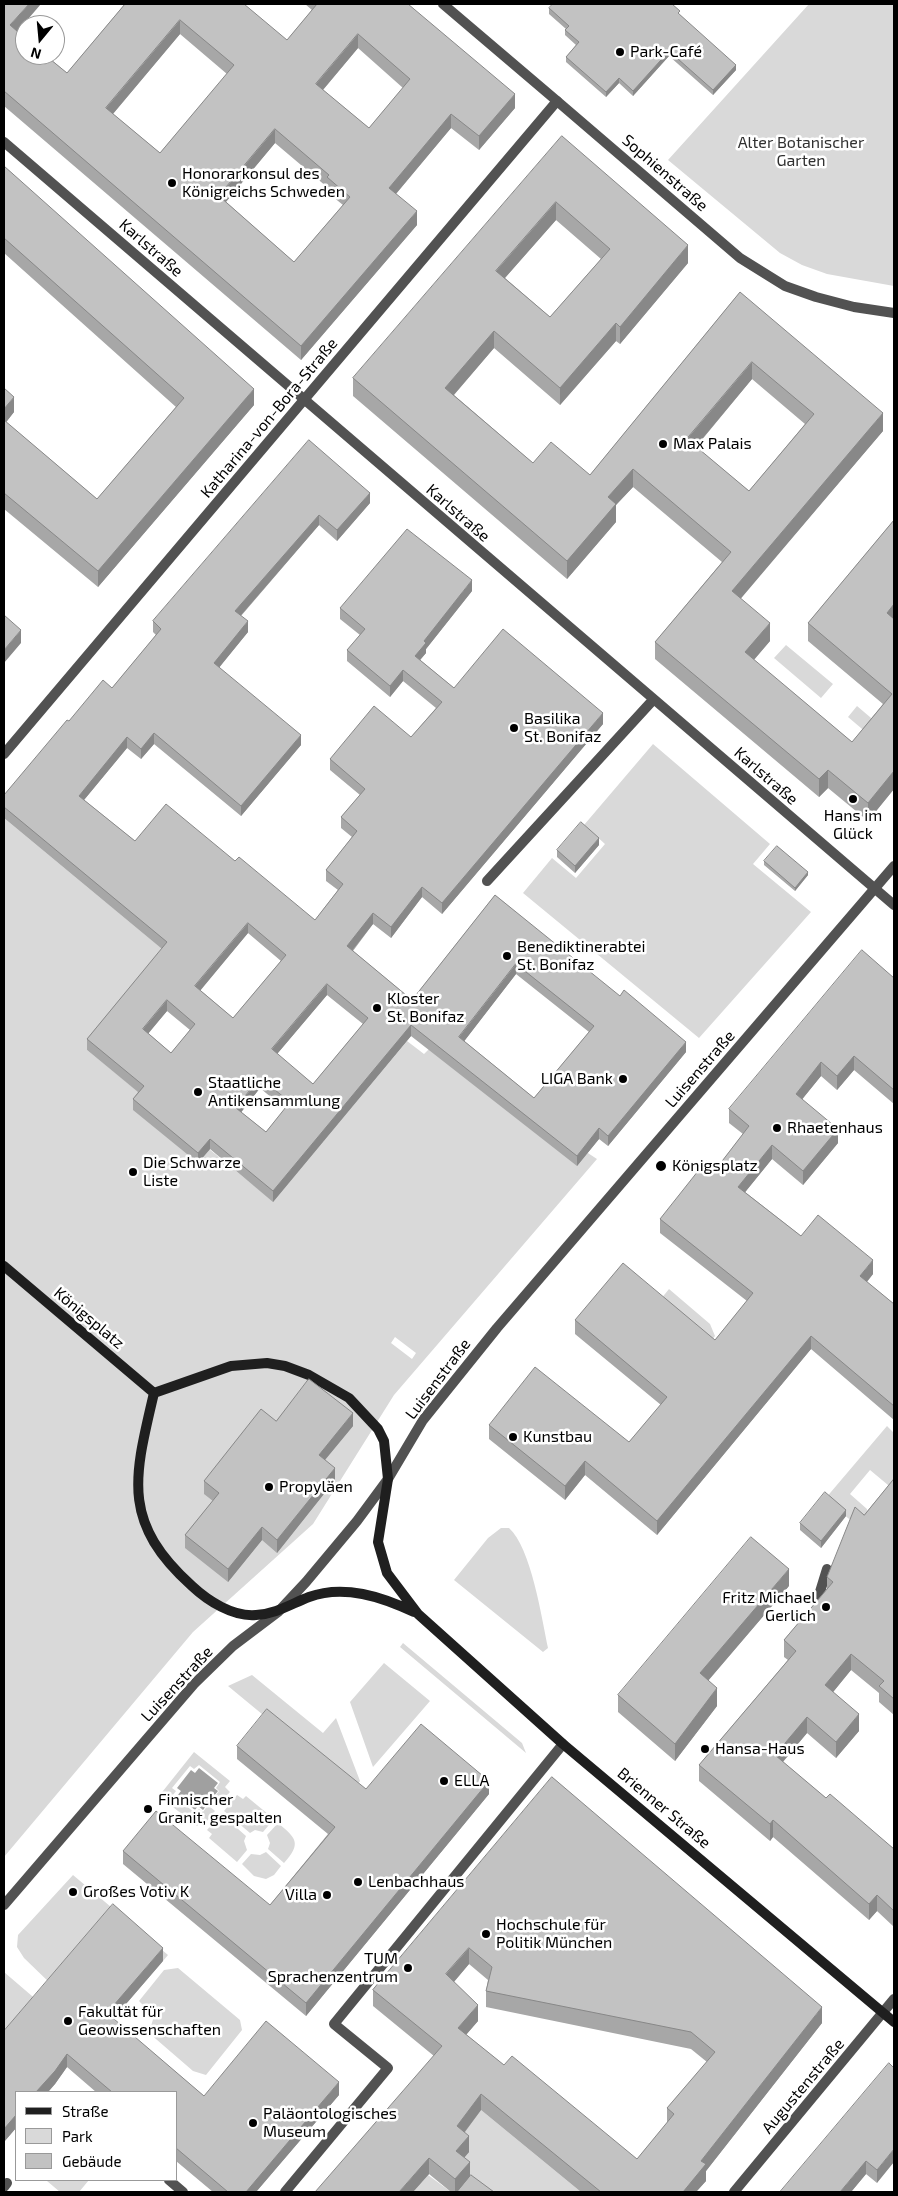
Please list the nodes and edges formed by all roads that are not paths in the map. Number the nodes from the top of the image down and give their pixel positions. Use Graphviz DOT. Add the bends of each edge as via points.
graph roads {
  1 [pos="443,4"];
  2 [pos="557,101"];
  3 [pos="4,142"];
  4 [pos="894,313"];
  5 [pos="304,400"];
  6 [pos="653,700"];
  7 [pos="4,754"];
  8 [pos="894,866"];
  9 [pos="487,881"];
  10 [pos="876,888"];
  11 [pos="894,905"];
  12 [pos="4,1266"];
  13 [pos="154,1393"];
  14 [pos="388,1479"];
  15 [pos="827,1569"];
  16 [pos="819,1595"];
  17 [pos="278,1612"];
  18 [pos="418,1614"];
  19 [pos="563,1744"];
  20 [pos="4,1906"];
  21 [pos="894,1999"];
  22 [pos="884,2012"];
  23 [pos="894,2022"];
  24 [pos="169,2181"];
  25 [pos="183,2192"];
  26 [pos="284,2192"];
  27 [pos="734,2192"];
  1 -- 2 [label="street, Sophienstraße"];
  2 -- 4 [label="street, Sophienstraße" via="740,258 785,286 825,300"];
  2 -- 5 [label="street, Katharina-von-Bora-Straße"];
  3 -- 5 [label="street, Karlstraße"];
  5 -- 6 [label="street, Karlstraße"];
  5 -- 7 [label="street, Katharina-von-Bora-Straße"];
  6 -- 9 [label="street"];
  6 -- 10 [label="street, Karlstraße"];
  8 -- 10 [label="street, Luisenstraße"];
  10 -- 11 [label="street, Karlstraße"];
  10 -- 14 [label="street, Luisenstraße" via="496,1328 423,1420"];
  12 -- 13 [label="main road, Königsplatz"];
  13 -- 14 [label="main road" via="231,1366 250,1363 285,1366 309,1375 349,1398 378,1429 384,1441"];
  13 -- 17 [label="main road" via="142,1445 138,1482 140,1511 152,1542 170,1566 217,1604 254,1616"];
  14 -- 17 [label="street, Luisenstraße" via="312,1575"];
  14 -- 18 [label="main road" via="378,1542 388,1573"];
  15 -- 16 [label="street"];
  17 -- 18 [label="main road" via="310,1597 337,1590 380,1598"];
  17 -- 20 [label="street, Luisenstraße" via="233,1646 194,1684"];
  18 -- 19 [label="main road, Brienner Straße"];
  19 -- 22 [label="main road, Brienner Straße"];
  19 -- 26 [label="street" via="334,2024 388,2068"];
  21 -- 22 [label="street, Augustenstraße"];
  22 -- 23 [label="main road, Brienner Straße"];
  22 -- 27 [label="street, Augustenstraße"];
  24 -- 25 [label="street"];
}
